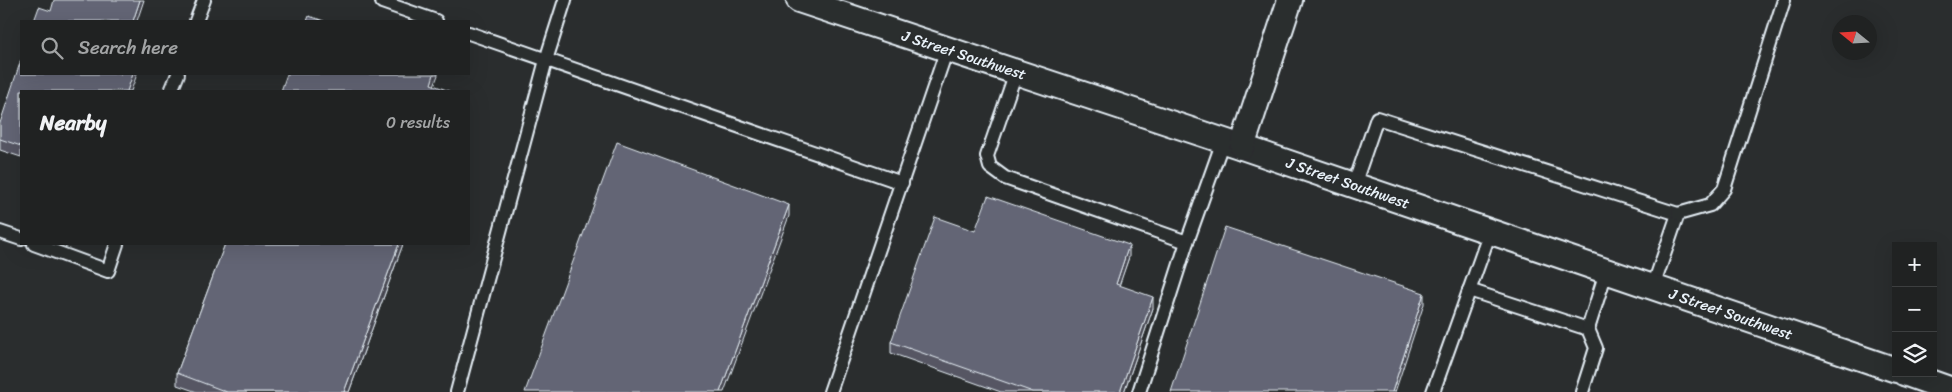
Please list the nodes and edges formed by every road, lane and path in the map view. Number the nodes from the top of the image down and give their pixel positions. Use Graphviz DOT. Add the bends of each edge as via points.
graph roads {
  1 [pos="204,0"];
  2 [pos="383,0"];
  3 [pos="565,0"];
  4 [pos="799,0"];
  5 [pos="1290,0"];
  6 [pos="1784,0"];
  7 [pos="196,20"];
  8 [pos="433,20"];
  9 [pos="470,33"];
  10 [pos="947,49"];
  11 [pos="546,60"];
  12 [pos="1016,72"];
  13 [pos="178,75"];
  14 [pos="172,90"];
  15 [pos="1232,144"];
  16 [pos="902,183"];
  17 [pos="1354,185"];
  18 [pos="1678,214"];
  19 [pos="0,232"];
  20 [pos="1490,232"];
  21 [pos="20,239"];
  22 [pos="1187,242"];
  23 [pos="37,245"];
  24 [pos="117,245"];
  25 [pos="1606,272"];
  26 [pos="1653,287"];
  27 [pos="1469,290"];
  28 [pos="1588,329"];
  29 [pos="1892,369"];
  30 [pos="1915,377"];
  31 [pos="1952,390"];
  32 [pos="457,392"];
  33 [pos="830,392"];
  34 [pos="1138,392"];
  35 [pos="1433,392"];
  36 [pos="1582,392"];
  1 -- 7 [label="lane"];
  2 -- 8 [label="lane"];
  3 -- 11 [label="lane"];
  4 -- 10 [label="street, J Street Southwest"];
  5 -- 15 [label="street"];
  6 -- 18 [label="lane" via="1724,189 1710,205"];
  9 -- 11 [label="lane"];
  10 -- 12 [label="street, J Street Southwest"];
  10 -- 16 [label="lane"];
  11 -- 16 [label="lane"];
  11 -- 32 [label="lane"];
  12 -- 15 [label="street, J Street Southwest"];
  12 -- 22 [label="lane" via="987,156 990,167 1005,178"];
  13 -- 14 [label="lane"];
  15 -- 17 [label="street, J Street Southwest"];
  15 -- 22 [label="lane"];
  16 -- 33 [label="lane"];
  17 -- 18 [label="lane" via="1378,118"];
  17 -- 20 [label="street, J Street Southwest"];
  18 -- 26 [label="lane"];
  19 -- 21 [label="lane"];
  20 -- 25 [label="street, J Street Southwest"];
  20 -- 27 [label="lane"];
  22 -- 34 [label="lane"];
  23 -- 24 [label="lane" via="108,270"];
  25 -- 26 [label="street, J Street Southwest"];
  25 -- 28 [label="lane"];
  26 -- 29 [label="street, J Street Southwest"];
  27 -- 28 [label="lane"];
  27 -- 35 [label="lane"];
  28 -- 36 [label="lane" via="1596,348"];
  30 -- 31 [label="street"];
}
